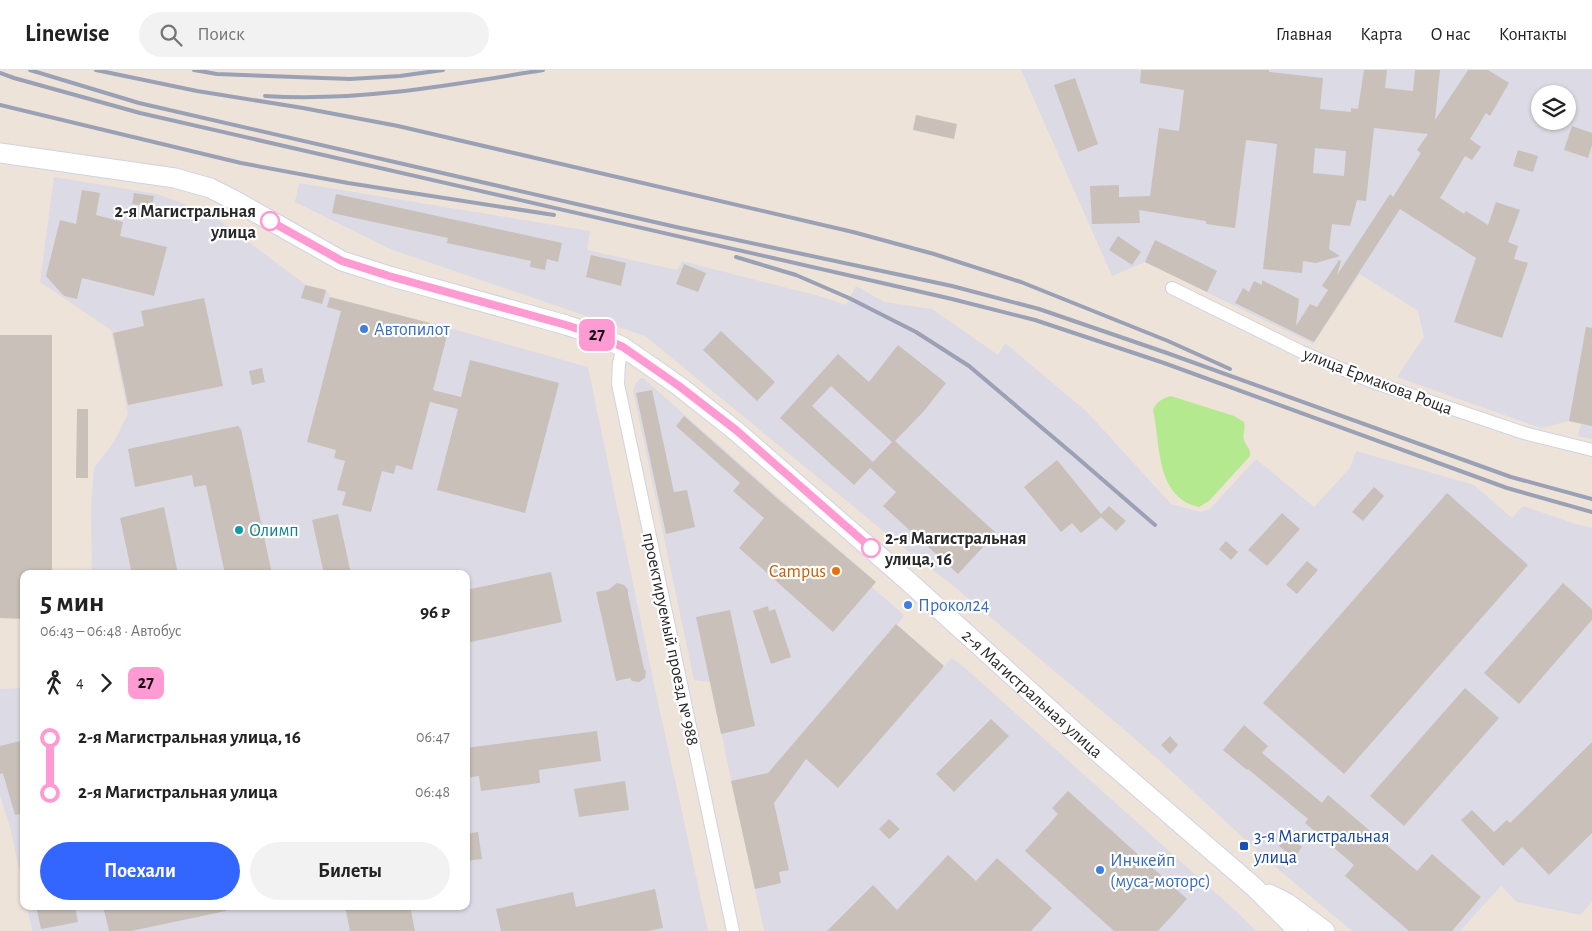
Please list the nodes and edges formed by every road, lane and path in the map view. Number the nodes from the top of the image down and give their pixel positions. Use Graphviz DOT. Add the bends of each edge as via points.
graph roads {
  1 [pos="0,153"];
  2 [pos="1172,288"];
  3 [pos="623,347"];
  4 [pos="1592,450"];
  5 [pos="1256,888"];
  6 [pos="732,931"];
  7 [pos="1288,931"];
  8 [pos="1298,931"];
  9 [pos="1325,931"];
  1 -- 3 [label="street, 2-я Магистральная улица" via="175,178 210,188 342,261 566,325"];
  2 -- 4 [label="street, улица Ермакова Роща" via="1302,352 1370,381 1515,430"];
  3 -- 5 [label="street, 2-я Магистральная улица" via="736,430 1078,735"];
  3 -- 6 [label="street, проектируемый проезд № 988" via="618,384"];
  5 -- 7 [label="street"];
  5 -- 8 [label="street, 2-я Магистральная улица"];
  5 -- 9 [label="street, 2-я Магистральная улица" via="1287,903"];
}
